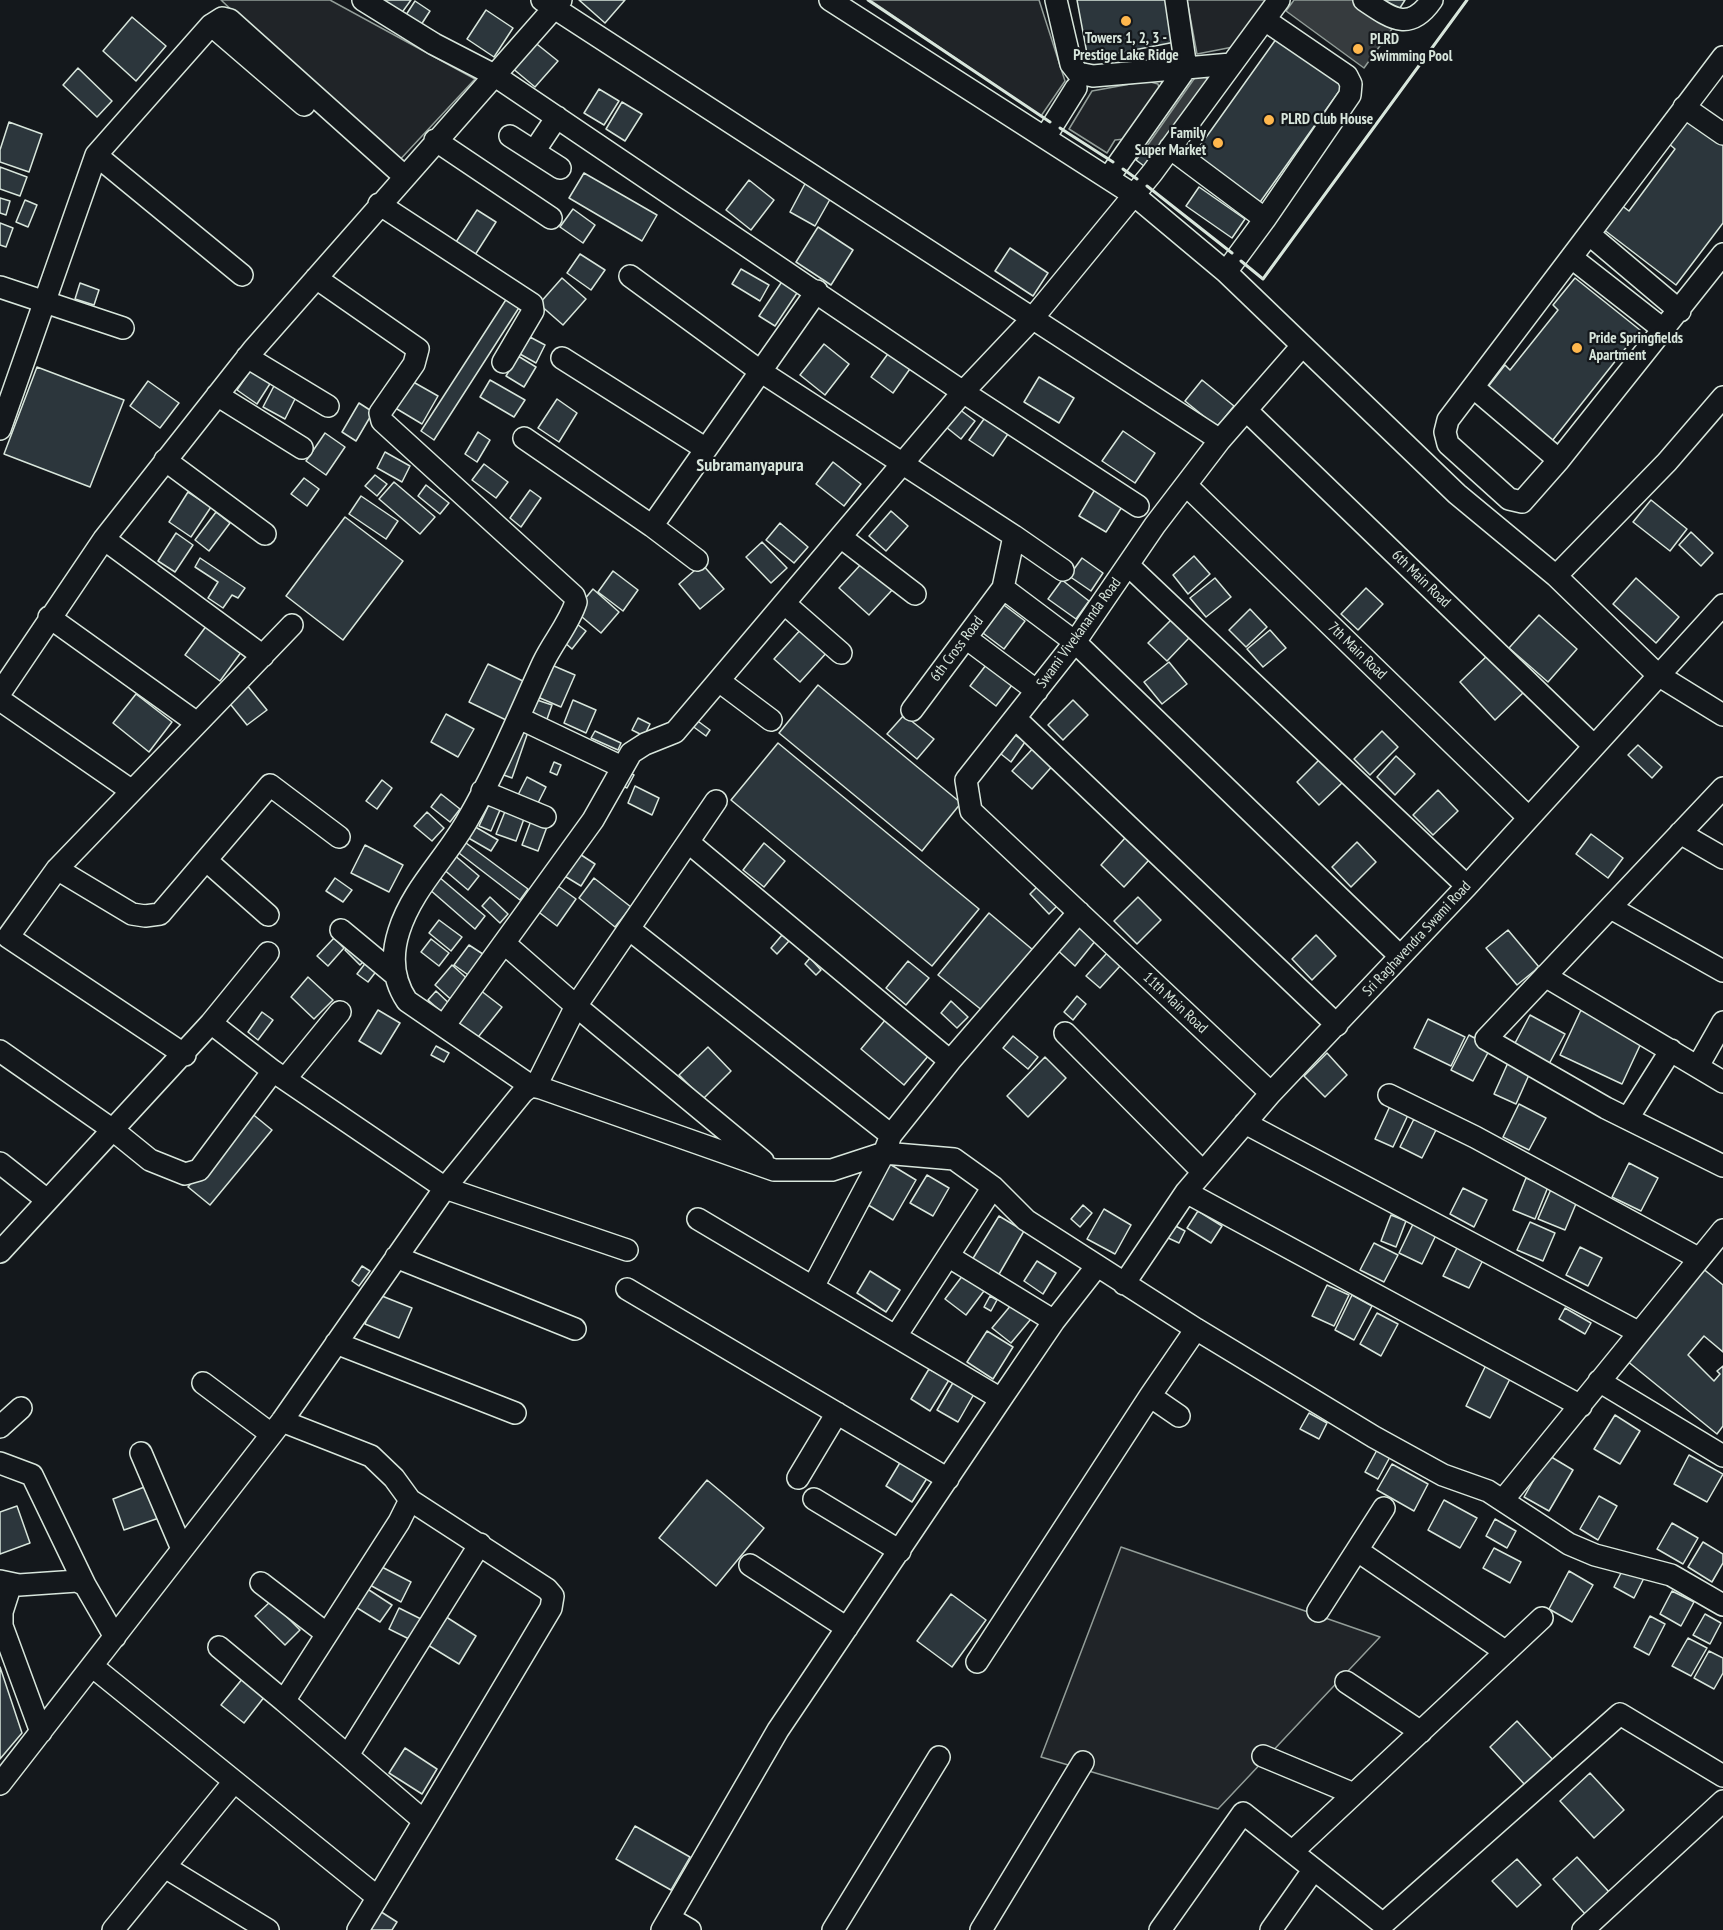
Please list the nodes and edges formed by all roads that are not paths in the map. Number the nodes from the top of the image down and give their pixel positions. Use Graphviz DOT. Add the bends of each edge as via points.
graph roads {
  1 [pos="363,0"];
  2 [pos="830,0"];
  3 [pos="1056,0"];
  4 [pos="1176,0"];
  5 [pos="1280,0"];
  6 [pos="1364,0"];
  7 [pos="1432,0"];
  8 [pos="552,3"];
  9 [pos="1265,20"];
  10 [pos="1723,57"];
  11 [pos="1231,64"];
  12 [pos="1186,68"];
  13 [pos="494,75"];
  14 [pos="1076,88"];
  15 [pos="1684,107"];
  16 [pos="557,117"];
  17 [pos="1723,134"];
  18 [pos="510,136"];
  19 [pos="1046,136"];
  20 [pos="435,140"];
  21 [pos="1170,148"];
  22 [pos="535,150"];
  23 [pos="96,155"];
  24 [pos="560,168"];
  25 [pos="1108,177"];
  26 [pos="400,180"];
  27 [pos="1134,195"];
  28 [pos="379,204"];
  29 [pos="551,218"];
  30 [pos="1265,219"];
  31 [pos="1590,235"];
  32 [pos="1723,254"];
  33 [pos="1572,258"];
  34 [pos="1226,272"];
  35 [pos="242,275"];
  36 [pos="630,276"];
  37 [pos="316,278"];
  38 [pos="0,287"];
  39 [pos="817,291"];
  40 [pos="44,302"];
  41 [pos="1680,311"];
  42 [pos="1032,319"];
  43 [pos="123,328"];
  44 [pos="1664,330"];
  45 [pos="1302,346"];
  46 [pos="247,357"];
  47 [pos="562,358"];
  48 [pos="502,362"];
  49 [pos="760,370"];
  50 [pos="1473,387"];
  51 [pos="963,392"];
  52 [pos="217,395"];
  53 [pos="1723,397"];
  54 [pos="328,406"];
  55 [pos="1247,411"];
  56 [pos="0,429"];
  57 [pos="524,438"];
  58 [pos="1220,440"];
  59 [pos="302,448"];
  60 [pos="706,449"];
  61 [pos="165,460"];
  62 [pos="1559,460"];
  63 [pos="906,464"];
  64 [pos="1484,476"];
  65 [pos="1186,485"];
  66 [pos="1464,500"];
  67 [pos="1138,506"];
  68 [pos="652,526"];
  69 [pos="265,534"];
  70 [pos="1014,536"];
  71 [pos="842,538"];
  72 [pos="104,539"];
  73 [pos="697,560"];
  74 [pos="1128,565"];
  75 [pos="1063,570"];
  76 [pos="1556,576"];
  77 [pos="1003,588"];
  78 [pos="915,594"];
  79 [pos="785,604"];
  80 [pos="1723,605"];
  81 [pos="49,617"];
  82 [pos="292,625"];
  83 [pos="966,638"];
  84 [pos="1075,642"];
  85 [pos="841,653"];
  86 [pos="263,656"];
  87 [pos="1658,675"];
  88 [pos="719,681"];
  89 [pos="1037,691"];
  90 [pos="0,693"];
  91 [pos="0,700"];
  92 [pos="912,710"];
  93 [pos="1723,715"];
  94 [pos="519,718"];
  95 [pos="1016,719"];
  96 [pos="771,720"];
  97 [pos="197,723"];
  98 [pos="1594,746"];
  99 [pos="622,767"];
  100 [pos="1723,788"];
  101 [pos="132,791"];
  102 [pos="482,791"];
  103 [pos="716,801"];
  104 [pos="1528,817"];
  105 [pos="545,818"];
  106 [pos="1680,833"];
  107 [pos="339,837"];
  108 [pos="688,842"];
  109 [pos="1723,858"];
  110 [pos="207,861"];
  111 [pos="57,869"];
  112 [pos="1467,886"];
  113 [pos="1611,908"];
  114 [pos="1079,912"];
  115 [pos="268,915"];
  116 [pos="628,929"];
  117 [pos="341,930"];
  118 [pos="4,943"];
  119 [pos="504,943"];
  120 [pos="268,953"];
  121 [pos="1400,956"];
  122 [pos="1723,971"];
  123 [pos="394,974"];
  124 [pos="1545,976"];
  125 [pos="576,1006"];
  126 [pos="340,1012"];
  127 [pos="1723,1022"];
  128 [pos="211,1023"];
  129 [pos="1337,1025"];
  130 [pos="444,1026"];
  131 [pos="1065,1033"];
  132 [pos="1671,1050"];
  133 [pos="0,1052"];
  134 [pos="185,1055"];
  135 [pos="950,1061"];
  136 [pos="1698,1066"];
  137 [pos="280,1075"];
  138 [pos="1723,1082"];
  139 [pos="533,1086"];
  140 [pos="1271,1093"];
  141 [pos="1389,1095"];
  142 [pos="1628,1118"];
  143 [pos="1245,1123"];
  144 [pos="114,1130"];
  145 [pos="887,1144"];
  146 [pos="0,1163"];
  147 [pos="1723,1166"];
  148 [pos="774,1170"];
  149 [pos="1203,1172"];
  150 [pos="993,1186"];
  151 [pos="445,1188"];
  152 [pos="1186,1192"];
  153 [pos="47,1200"];
  154 [pos="698,1219"];
  155 [pos="1723,1230"];
  156 [pos="627,1250"];
  157 [pos="0,1252"];
  158 [pos="948,1256"];
  159 [pos="396,1257"];
  160 [pos="1698,1258"];
  161 [pos="1097,1266"];
  162 [pos="1124,1284"];
  163 [pos="813,1287"];
  164 [pos="627,1289"];
  165 [pos="1054,1322"];
  166 [pos="575,1329"];
  167 [pos="1196,1329"];
  168 [pos="1638,1332"];
  169 [pos="896,1336"];
  170 [pos="336,1343"];
  171 [pos="1599,1381"];
  172 [pos="203,1383"];
  173 [pos="1150,1396"];
  174 [pos="1001,1399"];
  175 [pos="1581,1406"];
  176 [pos="21,1408"];
  177 [pos="515,1413"];
  178 [pos="837,1413"];
  179 [pos="1179,1416"];
  180 [pos="0,1427"];
  181 [pos="277,1428"];
  182 [pos="141,1454"];
  183 [pos="1723,1456"];
  184 [pos="0,1463"];
  185 [pos="798,1478"];
  186 [pos="948,1479"];
  187 [pos="814,1499"];
  188 [pos="410,1500"];
  189 [pos="1503,1500"];
  190 [pos="1384,1508"];
  191 [pos="480,1544"];
  192 [pos="182,1549"];
  193 [pos="900,1551"];
  194 [pos="1358,1551"];
  195 [pos="750,1565"];
  196 [pos="6,1583"];
  197 [pos="261,1583"];
  198 [pos="85,1585"];
  199 [pos="1723,1605"];
  200 [pos="1318,1611"];
  201 [pos="1542,1618"];
  202 [pos="847,1629"];
  203 [pos="327,1634"];
  204 [pos="115,1637"];
  205 [pos="219,1647"];
  206 [pos="1506,1652"];
  207 [pos="977,1662"];
  208 [pos="92,1666"];
  209 [pos="1346,1682"];
  210 [pos="284,1701"];
  211 [pos="41,1732"];
  212 [pos="1420,1732"];
  213 [pos="348,1755"];
  214 [pos="1263,1756"];
  215 [pos="939,1757"];
  216 [pos="1083,1762"];
  217 [pos="1723,1776"];
  218 [pos="233,1783"];
  219 [pos="0,1785"];
  220 [pos="1354,1794"];
  221 [pos="1723,1801"];
  222 [pos="424,1821"];
  223 [pos="1292,1852"];
  224 [pos="165,1867"];
  225 [pos="1314,1869"];
  226 [pos="376,1896"];
  227 [pos="666,1924"];
  228 [pos="1380,1927"];
  229 [pos="113,1930"];
  230 [pos="268,1930"];
  231 [pos="358,1930"];
  232 [pos="690,1930"];
  233 [pos="833,1930"];
  234 [pos="981,1930"];
  235 [pos="1160,1930"];
  236 [pos="1271,1930"];
  237 [pos="1583,1930"];
  1 -- 13 [label="street"];
  2 -- 19 [label="street"];
  3 -- 12 [label="street" via="1071,64 1078,73 1093,76"];
  4 -- 12 [label="street"];
  5 -- 9 [label="street"];
  6 -- 7 [label="street" via="1393,19 1409,20 1423,13"];
  8 -- 13 [label="street"];
  8 -- 42 [label="street"];
  9 -- 11 [label="street"];
  9 -- 30 [label="street" via="1347,76 1351,84 1350,95"];
  10 -- 15 [label="street"];
  11 -- 12 [label="street"];
  11 -- 21 [label="street"];
  12 -- 25 [label="street"];
  13 -- 16 [label="street"];
  13 -- 20 [label="street"];
  14 -- 19 [label="street"];
  15 -- 17 [label="street"];
  15 -- 31 [label="street"];
  16 -- 22 [label="street"];
  16 -- 39 [label="street"];
  18 -- 22 [label="street"];
  19 -- 25 [label="street"];
  20 -- 26 [label="street"];
  20 -- 29 [label="street"];
  21 -- 27 [label="street"];
  21 -- 30 [label="street"];
  22 -- 24 [label="street"];
  23 -- 26 [label="street" via="211,26"];
  23 -- 35 [label="street"];
  23 -- 40 [label="street"];
  25 -- 27 [label="street"];
  26 -- 28 [label="street"];
  27 -- 34 [label="street"];
  27 -- 42 [label="street"];
  28 -- 37 [label="street"];
  28 -- 48 [label="street" via="532,304 533,311"];
  30 -- 34 [label="street"];
  31 -- 33 [label="street"];
  31 -- 41 [label="street"];
  32 -- 41 [label="street"];
  33 -- 44 [label="street"];
  33 -- 50 [label="street"];
  34 -- 45 [label="street"];
  36 -- 49 [label="street"];
  37 -- 46 [label="street"];
  37 -- 94 [label="street" via="418,349 414,364 380,413 382,421 574,596 574,609 544,660"];
  38 -- 40 [label="street"];
  39 -- 49 [label="street"];
  39 -- 51 [label="street"];
  40 -- 43 [label="street"];
  40 -- 56 [label="street"];
  41 -- 44 [label="street"];
  42 -- 51 [label="street"];
  42 -- 58 [label="street"];
  44 -- 62 [label="street"];
  45 -- 55 [label="street, Swami Vivekananda Road"];
  45 -- 66 [label="street"];
  46 -- 52 [label="street"];
  46 -- 54 [label="street"];
  47 -- 60 [label="street"];
  49 -- 60 [label="street"];
  49 -- 63 [label="street"];
  50 -- 62 [label="street"];
  50 -- 64 [label="street" via="1448,420 1445,432 1448,444"];
  51 -- 63 [label="street"];
  51 -- 67 [label="street"];
  52 -- 59 [label="street"];
  52 -- 61 [label="street"];
  53 -- 76 [label="street" via="1667,462"];
  55 -- 58 [label="street, Swami Vivekananda Road"];
  55 -- 98 [label="street, 6th Main Road"];
  57 -- 68 [label="street"];
  58 -- 65 [label="street, Swami Vivekananda Road"];
  60 -- 68 [label="street"];
  61 -- 69 [label="street"];
  61 -- 72 [label="street"];
  62 -- 64 [label="street" via="1522,502 1509,499"];
  63 -- 70 [label="street"];
  63 -- 71 [label="street"];
  64 -- 66 [label="street"];
  65 -- 74 [label="street, Swami Vivekananda Road"];
  65 -- 104 [label="street, 7th Main Road"];
  66 -- 76 [label="street"];
  68 -- 73 [label="street"];
  70 -- 75 [label="street"];
  70 -- 77 [label="street"];
  71 -- 78 [label="street"];
  71 -- 79 [label="street"];
  72 -- 81 [label="street"];
  72 -- 86 [label="street"];
  74 -- 84 [label="street, Swami Vivekananda Road"];
  74 -- 112 [label="street"];
  76 -- 87 [label="street"];
  77 -- 83 [label="street, 6th Cross Road"];
  77 -- 84 [label="street"];
  79 -- 85 [label="street"];
  79 -- 88 [label="street"];
  80 -- 87 [label="street, Sri Raghavendra Swami Road"];
  81 -- 90 [label="street"];
  81 -- 97 [label="street"];
  82 -- 86 [label="street"];
  83 -- 89 [label="street"];
  83 -- 92 [label="street, 6th Cross Road"];
  84 -- 89 [label="street, Swami Vivekananda Road"];
  84 -- 121 [label="street"];
  86 -- 97 [label="street"];
  87 -- 93 [label="street"];
  87 -- 98 [label="street, Sri Raghavendra Swami Road"];
  88 -- 96 [label="street"];
  88 -- 99 [label="street" via="675,732 636,749"];
  89 -- 95 [label="street, Swami Vivekananda Road"];
  91 -- 101 [label="street"];
  94 -- 99 [label="street"];
  94 -- 102 [label="street"];
  95 -- 114 [label="street, Swami Vivekananda Road" via="966,780 972,811"];
  95 -- 129 [label="street"];
  97 -- 101 [label="street"];
  98 -- 104 [label="street, Sri Raghavendra Swami Road"];
  99 -- 119 [label="street" via="592,820"];
  100 -- 106 [label="street"];
  101 -- 111 [label="street"];
  102 -- 105 [label="street"];
  102 -- 123 [label="street" via="468,820 406,911 398,934"];
  103 -- 108 [label="street"];
  104 -- 112 [label="street, Sri Raghavendra Swami Road"];
  106 -- 109 [label="street"];
  106 -- 113 [label="street"];
  107 -- 110 [label="street" via="270,785"];
  108 -- 116 [label="street"];
  108 -- 135 [label="street"];
  110 -- 111 [label="street" via="160,914 145,916 132,914"];
  110 -- 115 [label="street"];
  111 -- 118 [label="street"];
  112 -- 121 [label="street, Sri Raghavendra Swami Road"];
  113 -- 122 [label="street"];
  113 -- 124 [label="street"];
  114 -- 135 [label="street"];
  114 -- 140 [label="street, 11th Main Road"];
  116 -- 125 [label="street"];
  116 -- 145 [label="street"];
  117 -- 123 [label="street"];
  118 -- 134 [label="street"];
  119 -- 125 [label="street"];
  119 -- 130 [label="street"];
  120 -- 128 [label="street"];
  121 -- 129 [label="street, Sri Raghavendra Swami Road"];
  123 -- 130 [label="street" via="407,1001"];
  124 -- 132 [label="street"];
  124 -- 142 [label="street" via="1486,1039"];
  125 -- 139 [label="street"];
  125 -- 148 [label="street"];
  126 -- 137 [label="street"];
  127 -- 136 [label="street"];
  128 -- 134 [label="street"];
  128 -- 137 [label="street"];
  129 -- 140 [label="street, Sri Raghavendra Swami Road"];
  130 -- 139 [label="street"];
  131 -- 149 [label="street"];
  132 -- 136 [label="street"];
  132 -- 142 [label="street"];
  133 -- 144 [label="street"];
  134 -- 144 [label="street"];
  135 -- 145 [label="street"];
  136 -- 138 [label="street"];
  137 -- 144 [label="street" via="194,1173 185,1174 150,1160"];
  137 -- 151 [label="street"];
  139 -- 148 [label="street"];
  139 -- 151 [label="street" via="523,1092"];
  140 -- 143 [label="street, Sri Raghavendra Swami Road"];
  141 -- 160 [label="street"];
  142 -- 147 [label="street"];
  143 -- 149 [label="street, Sri Raghavendra Swami Road"];
  143 -- 168 [label="street"];
  144 -- 153 [label="street"];
  145 -- 148 [label="street" via="832,1170"];
  145 -- 150 [label="street" via="954,1160"];
  145 -- 163 [label="street"];
  146 -- 153 [label="street"];
  149 -- 152 [label="street, Sri Raghavendra Swami Road"];
  150 -- 158 [label="street"];
  150 -- 161 [label="street" via="1026,1220"];
  151 -- 156 [label="street"];
  151 -- 159 [label="street"];
  152 -- 162 [label="street, Sri Raghavendra Swami Road"];
  152 -- 175 [label="street"];
  153 -- 157 [label="street"];
  154 -- 163 [label="street"];
  155 -- 160 [label="street"];
  158 -- 165 [label="street"];
  158 -- 169 [label="street"];
  159 -- 166 [label="street"];
  159 -- 170 [label="street"];
  160 -- 168 [label="street"];
  161 -- 162 [label="street"];
  161 -- 165 [label="street"];
  162 -- 167 [label="street"];
  163 -- 169 [label="street"];
  164 -- 178 [label="street"];
  165 -- 174 [label="street"];
  167 -- 173 [label="street"];
  167 -- 189 [label="street" via="1426,1466"];
  168 -- 171 [label="street"];
  169 -- 174 [label="street"];
  170 -- 177 [label="street"];
  170 -- 181 [label="street"];
  171 -- 175 [label="street"];
  171 -- 183 [label="street"];
  172 -- 181 [label="street"];
  173 -- 179 [label="street"];
  173 -- 207 [label="street"];
  174 -- 186 [label="street"];
  175 -- 189 [label="street"];
  176 -- 180 [label="street"];
  178 -- 185 [label="street"];
  178 -- 186 [label="street"];
  181 -- 188 [label="street" via="371,1456"];
  181 -- 192 [label="street"];
  182 -- 192 [label="street"];
  184 -- 198 [label="street" via="32,1476"];
  186 -- 193 [label="street"];
  187 -- 193 [label="street"];
  188 -- 191 [label="street"];
  188 -- 203 [label="street"];
  189 -- 199 [label="street" via="1569,1544 1671,1575"];
  190 -- 194 [label="street"];
  191 -- 213 [label="street"];
  191 -- 222 [label="street" via="547,1589 553,1596 551,1608"];
  192 -- 204 [label="street"];
  193 -- 202 [label="street"];
  194 -- 200 [label="street"];
  194 -- 206 [label="street"];
  195 -- 202 [label="street"];
  196 -- 198 [label="street" via="67,1580"];
  196 -- 211 [label="street" via="2,1626"];
  197 -- 203 [label="street"];
  198 -- 204 [label="street"];
  201 -- 206 [label="street"];
  202 -- 227 [label="street" via="778,1730"];
  203 -- 210 [label="street"];
  204 -- 208 [label="street"];
  205 -- 210 [label="street"];
  206 -- 212 [label="street"];
  208 -- 211 [label="street"];
  208 -- 218 [label="street"];
  209 -- 212 [label="street"];
  210 -- 213 [label="street"];
  211 -- 219 [label="street"];
  212 -- 220 [label="street"];
  213 -- 222 [label="street"];
  214 -- 220 [label="street"];
  215 -- 233 [label="street"];
  216 -- 234 [label="street"];
  217 -- 228 [label="street" via="1620,1714"];
  218 -- 224 [label="street"];
  218 -- 226 [label="street"];
  220 -- 223 [label="street"];
  221 -- 237 [label="street"];
  222 -- 226 [label="street"];
  223 -- 225 [label="street"];
  223 -- 235 [label="street" via="1243,1813"];
  224 -- 229 [label="street"];
  224 -- 230 [label="street"];
  225 -- 228 [label="street"];
  225 -- 236 [label="street"];
  226 -- 231 [label="street"];
  227 -- 232 [label="street"];
}
